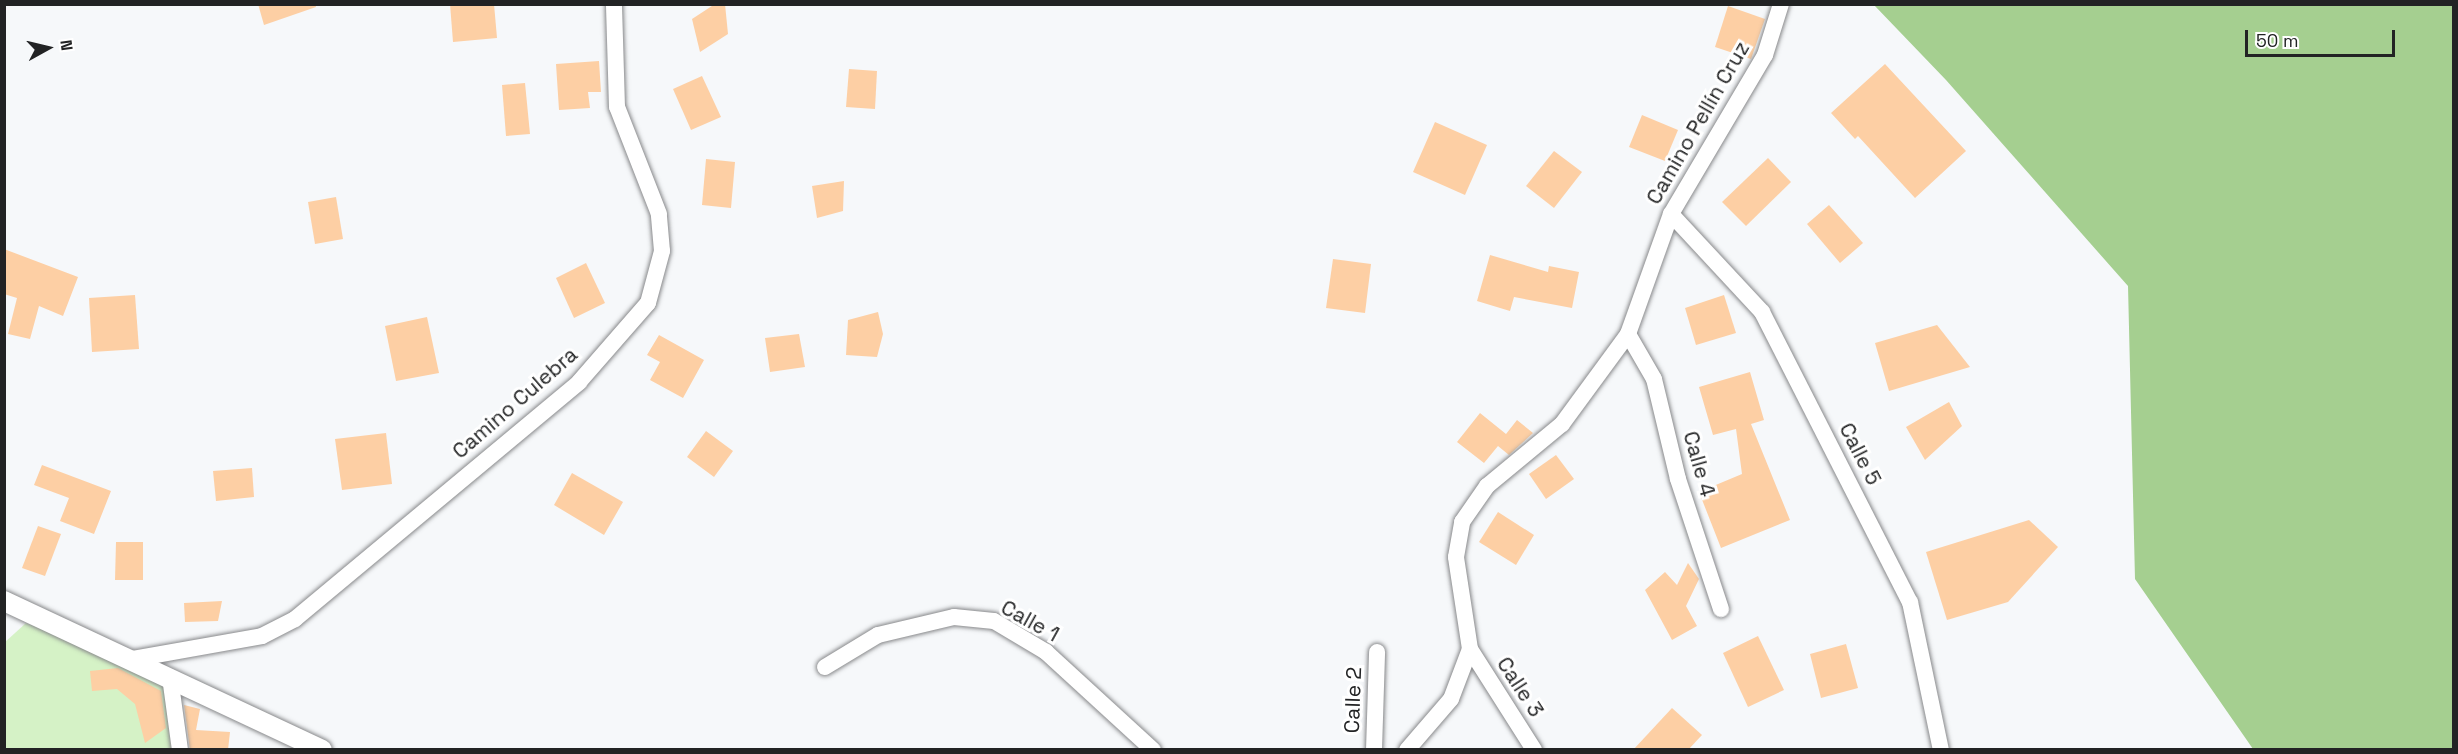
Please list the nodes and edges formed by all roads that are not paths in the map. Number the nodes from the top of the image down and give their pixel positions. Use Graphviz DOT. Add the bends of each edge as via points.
graph roads {
  1 [pos="614,4"];
  2 [pos="1781,4"];
  3 [pos="1671,214"];
  4 [pos="1628,334"];
  5 [pos="4,601"];
  6 [pos="1721,609"];
  7 [pos="1470,649"];
  8 [pos="1377,652"];
  9 [pos="133,659"];
  10 [pos="825,667"];
  11 [pos="170,677"];
  12 [pos="180,750"];
  13 [pos="322,750"];
  14 [pos="1153,750"];
  15 [pos="1374,750"];
  16 [pos="1407,750"];
  17 [pos="1534,750"];
  18 [pos="1941,750"];
  1 -- 9 [label="street, Camino Culebra" via="617,107 659,214 662,251 648,303 579,382 295,619 262,636"];
  2 -- 3 [label="street, Camino Pellín Cruz" via="1765,55"];
  3 -- 4 [label="street, Camino Pellín Cruz"];
  3 -- 18 [label="street, Calle 5" via="1762,312 1910,602"];
  4 -- 6 [label="street, Calle 4" via="1653,379 1678,479"];
  4 -- 7 [label="street, Camino Pellín Cruz" via="1562,424 1487,486 1462,522 1456,557"];
  5 -- 9 [label="street"];
  7 -- 16 [label="street, Camino Pellín Cruz" via="1451,699"];
  7 -- 17 [label="street, Calle 3"];
  8 -- 15 [label="street, Calle 2"];
  9 -- 11 [label="street"];
  10 -- 14 [label="street, Calle 1" via="878,635 954,617 994,621 1046,652"];
  11 -- 12 [label="street"];
  11 -- 13 [label="street"];
}
